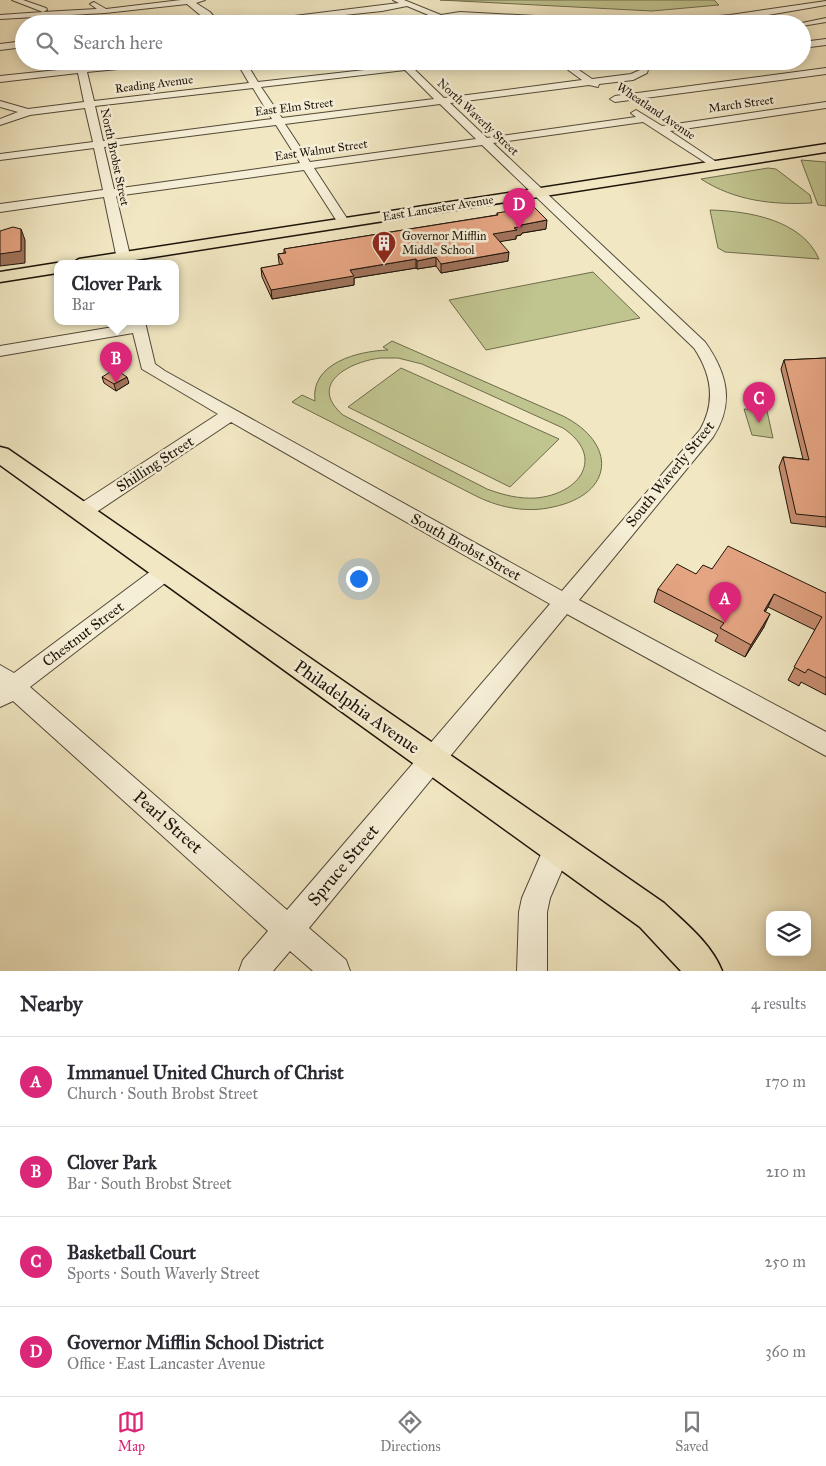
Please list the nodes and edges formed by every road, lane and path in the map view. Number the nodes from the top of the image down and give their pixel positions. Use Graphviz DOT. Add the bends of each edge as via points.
graph roads {
  1 [pos="16,0"];
  2 [pos="201,0"];
  3 [pos="397,0"];
  4 [pos="782,0"];
  5 [pos="188,1"];
  6 [pos="826,2"];
  7 [pos="49,3"];
  8 [pos="335,3"];
  9 [pos="94,4"];
  10 [pos="408,4"];
  11 [pos="801,6"];
  12 [pos="34,7"];
  13 [pos="54,13"];
  14 [pos="111,13"];
  15 [pos="826,13"];
  16 [pos="25,15"];
  17 [pos="58,15"];
  18 [pos="207,15"];
  19 [pos="351,15"];
  20 [pos="436,15"];
  21 [pos="454,15"];
  22 [pos="473,15"];
  23 [pos="736,15"];
  24 [pos="10,16"];
  25 [pos="15,16"];
  26 [pos="0,17"];
  27 [pos="826,20"];
  28 [pos="811,22"];
  29 [pos="811,37"];
  30 [pos="826,38"];
  31 [pos="826,42"];
  32 [pos="811,44"];
  33 [pos="15,45"];
  34 [pos="0,46"];
  35 [pos="56,70"];
  36 [pos="82,70"];
  37 [pos="246,70"];
  38 [pos="361,70"];
  39 [pos="410,70"];
  40 [pos="573,70"];
  41 [pos="644,70"];
  42 [pos="799,70"];
  43 [pos="826,71"];
  44 [pos="807,74"];
  45 [pos="0,79"];
  46 [pos="591,82"];
  47 [pos="826,83"];
  48 [pos="255,85"];
  49 [pos="615,99"];
  50 [pos="444,101"];
  51 [pos="0,104"];
  52 [pos="90,104"];
  53 [pos="826,105"];
  54 [pos="28,112"];
  55 [pos="646,119"];
  56 [pos="0,122"];
  57 [pos="281,122"];
  58 [pos="660,129"];
  59 [pos="486,141"];
  60 [pos="98,144"];
  61 [pos="826,148"];
  62 [pos="0,157"];
  63 [pos="714,165"];
  64 [pos="309,166"];
  65 [pos="540,192"];
  66 [pos="108,193"];
  67 [pos="0,208"];
  68 [pos="344,223"];
  69 [pos="124,260"];
  70 [pos="130,260"];
  71 [pos="54,268"];
  72 [pos="0,277"];
  73 [pos="133,325"];
  74 [pos="138,325"];
  75 [pos="0,351"];
  76 [pos="229,415"];
  77 [pos="0,454"];
  78 [pos="82,512"];
  79 [pos="166,571"];
  80 [pos="565,602"];
  81 [pos="4,686"];
  82 [pos="826,745"];
  83 [pos="431,760"];
  84 [pos="558,847"];
  85 [pos="289,930"];
  86 [pos="254,971"];
  87 [pos="335,971"];
  88 [pos="532,971"];
  89 [pos="704,971"];
  1 -- 12 [label="street"];
  2 -- 5 [label="street"];
  3 -- 10 [label="street"];
  4 -- 11 [label="street"];
  5 -- 14 [label="street"];
  5 -- 18 [label="street"];
  6 -- 11 [label="street"];
  7 -- 12 [label="street"];
  8 -- 19 [label="street"];
  9 -- 14 [label="street"];
  10 -- 19 [label="street"];
  10 -- 20 [label="street"];
  11 -- 15 [label="street"];
  11 -- 23 [label="street"];
  12 -- 13 [label="street"];
  12 -- 24 [label="street"];
  13 -- 14 [label="street"];
  13 -- 16 [label="street"];
  13 -- 17 [label="street"];
  21 -- 22 [label="street"];
  24 -- 25 [label="street"];
  24 -- 26 [label="street"];
  27 -- 28 [label="street"];
  29 -- 30 [label="street"];
  31 -- 32 [label="street"];
  33 -- 34 [label="street"];
  35 -- 45 [label="street"];
  36 -- 52 [label="street, North Brobst Street"];
  37 -- 48 [label="street"];
  38 -- 48 [label="street, Reading Avenue"];
  39 -- 50 [label="street, North Waverly Street"];
  40 -- 46 [label="street, Wheatland Avenue"];
  41 -- 46 [label="street, East Elm Street" via="633,77"];
  42 -- 44 [label="street"];
  43 -- 44 [label="street"];
  44 -- 47 [label="street"];
  44 -- 49 [label="street"];
  46 -- 49 [label="street, Wheatland Avenue"];
  46 -- 50 [label="street, East Elm Street"];
  48 -- 52 [label="street, Reading Avenue"];
  48 -- 57 [label="street"];
  49 -- 55 [label="street, Wheatland Avenue"];
  50 -- 57 [label="street, East Elm Street"];
  50 -- 59 [label="street, North Waverly Street"];
  51 -- 54 [label="street"];
  52 -- 54 [label="street, Reading Avenue"];
  52 -- 60 [label="street, North Brobst Street"];
  53 -- 58 [label="street, March Street"];
  54 -- 56 [label="street"];
  55 -- 58 [label="street, Wheatland Avenue"];
  55 -- 59 [label="street, East Walnut Street"];
  57 -- 60 [label="street, East Elm Street"];
  57 -- 64 [label="street"];
  58 -- 63 [label="street, Wheatland Avenue"];
  59 -- 64 [label="street, East Walnut Street"];
  59 -- 65 [label="street, North Waverly Street"];
  60 -- 62 [label="street, East Elm Street"];
  60 -- 66 [label="street, North Brobst Street"];
  61 -- 63 [label="main road, East Lancaster Avenue"];
  63 -- 65 [label="main road, East Lancaster Avenue"];
  64 -- 66 [label="street, East Walnut Street"];
  64 -- 68 [label="street"];
  65 -- 68 [label="main road, East Lancaster Avenue"];
  65 -- 80 [label="street, South Waverly Street" via="700,345 712,364 720,387 719,408 707,433"];
  66 -- 67 [label="street, East Walnut Street"];
  66 -- 69 [label="street, North Brobst Street"];
  68 -- 70 [label="main road, East Lancaster Avenue"];
  71 -- 72 [label="main road"];
  73 -- 75 [label="street"];
  74 -- 76 [label="street, South Brobst Street" via="148,366"];
  76 -- 78 [label="street, Shilling Street"];
  76 -- 80 [label="street, South Brobst Street"];
  77 -- 78 [label="main road, Philadelphia Avenue"];
  78 -- 79 [label="main road, Philadelphia Avenue"];
  79 -- 81 [label="street, Chestnut Street"];
  79 -- 83 [label="main road, Philadelphia Avenue"];
  80 -- 82 [label="street, South Brobst Street"];
  80 -- 83 [label="street, South Waverly Street"];
  81 -- 85 [label="street, Pearl Street"];
  83 -- 84 [label="main road, Philadelphia Avenue"];
  83 -- 85 [label="street, Spruce Street"];
  84 -- 88 [label="street" via="532,912"];
  84 -- 89 [label="main road, Philadelphia Avenue" via="652,915"];
  85 -- 86 [label="street, Spruce Street"];
  85 -- 87 [label="street, Pearl Street"];
}
